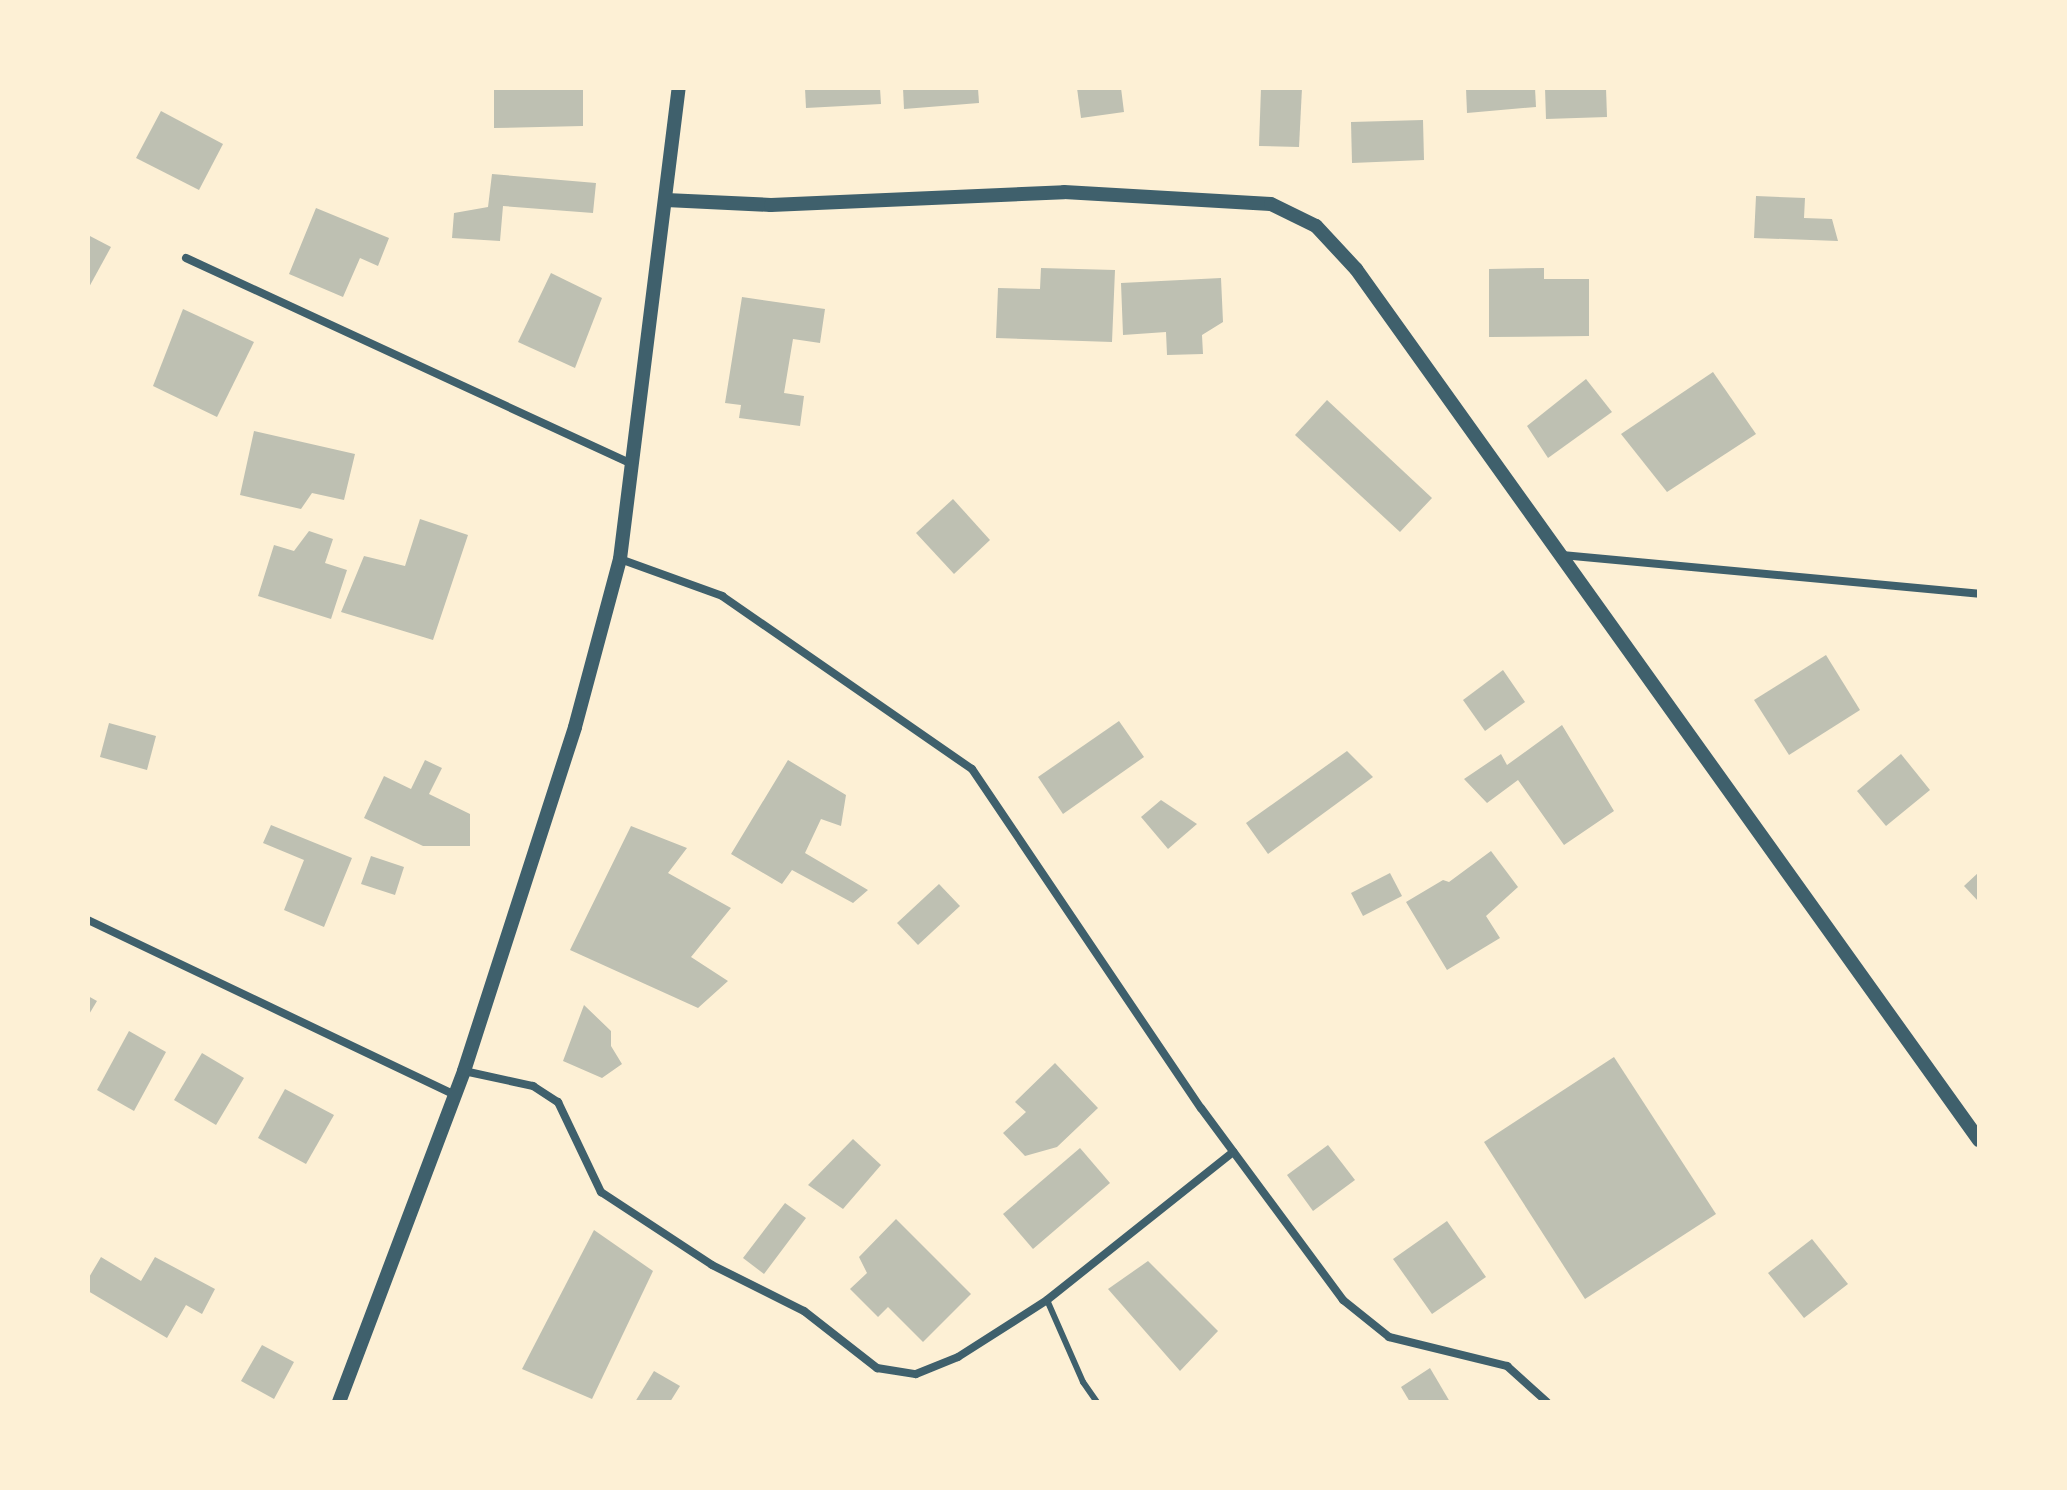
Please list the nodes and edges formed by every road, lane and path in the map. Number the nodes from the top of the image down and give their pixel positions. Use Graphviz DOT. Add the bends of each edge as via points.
graph roads {
  1 [pos="679,88"];
  2 [pos="666,200"];
  3 [pos="186,258"];
  4 [pos="634,465"];
  5 [pos="1562,555"];
  6 [pos="620,559"];
  7 [pos="1979,594"];
  8 [pos="88,920"];
  9 [pos="464,1071"];
  10 [pos="455,1095"];
  11 [pos="1979,1140"];
  12 [pos="1233,1152"];
  13 [pos="1047,1300"];
  14 [pos="339,1402"];
  15 [pos="1097,1402"];
  16 [pos="1547,1402"];
  1 -- 2 [label="street"];
  2 -- 4 [label="street"];
  2 -- 5 [label="street" via="771,205 1064,192 1271,204 1316,226 1356,269"];
  3 -- 4 [label="street"];
  4 -- 6 [label="street"];
  5 -- 7 [label="street"];
  5 -- 11 [label="street"];
  6 -- 9 [label="street" via="575,727"];
  6 -- 12 [label="street" via="722,596 972,769"];
  8 -- 10 [label="street"];
  9 -- 10 [label="street"];
  9 -- 13 [label="street" via="533,1086 558,1102 601,1192 712,1265 804,1311 877,1368 916,1374 958,1357"];
  10 -- 14 [label="street"];
  12 -- 13 [label="street"];
  12 -- 16 [label="street" via="1343,1300 1389,1337 1507,1366"];
  13 -- 15 [label="lane"];
}
